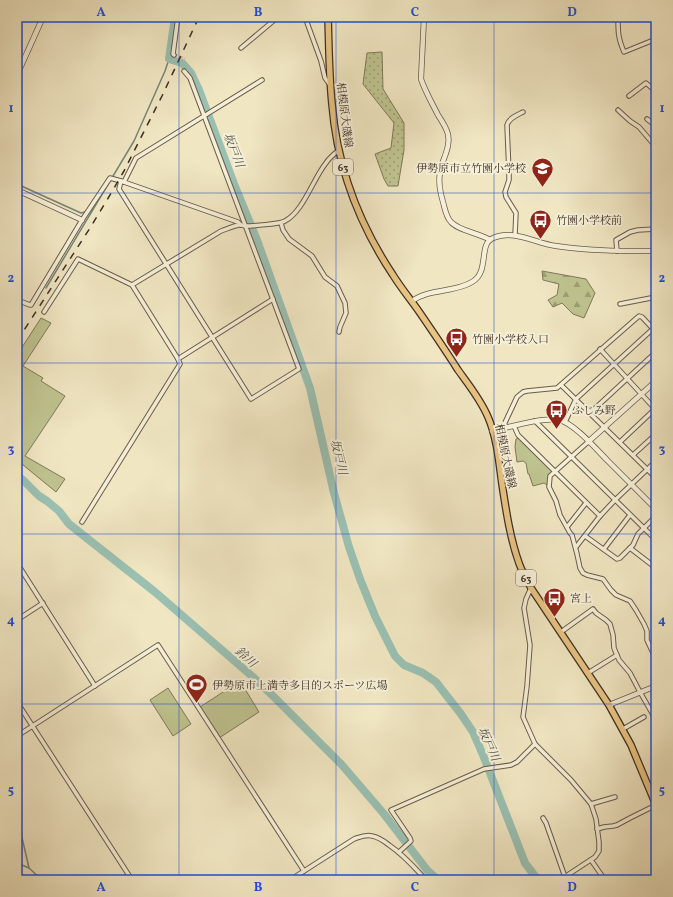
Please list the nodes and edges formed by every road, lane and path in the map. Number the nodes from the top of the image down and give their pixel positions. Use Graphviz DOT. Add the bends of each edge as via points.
graph roads {
  1 [pos="43,17"];
  2 [pos="178,17"];
  3 [pos="278,17"];
  4 [pos="305,17"];
  5 [pos="328,17"];
  6 [pos="424,17"];
  7 [pos="618,17"];
  8 [pos="656,39"];
  9 [pos="242,48"];
  10 [pos="174,55"];
  11 [pos="184,71"];
  12 [pos="17,75"];
  13 [pos="262,80"];
  14 [pos="330,86"];
  15 [pos="656,90"];
  16 [pos="630,96"];
  17 [pos="618,110"];
  18 [pos="523,112"];
  19 [pos="204,116"];
  20 [pos="647,119"];
  21 [pos="656,126"];
  22 [pos="656,147"];
  23 [pos="339,150"];
  24 [pos="122,182"];
  25 [pos="17,190"];
  26 [pos="82,220"];
  27 [pos="281,223"];
  28 [pos="241,225"];
  29 [pos="246,226"];
  30 [pos="656,229"];
  31 [pos="515,235"];
  32 [pos="490,240"];
  33 [pos="616,251"];
  34 [pos="656,251"];
  35 [pos="167,265"];
  36 [pos="132,285"];
  37 [pos="656,297"];
  38 [pos="273,299"];
  39 [pos="17,300"];
  40 [pos="412,301"];
  41 [pos="620,304"];
  42 [pos="44,312"];
  43 [pos="655,329"];
  44 [pos="340,332"];
  45 [pos="212,337"];
  46 [pos="600,349"];
  47 [pos="656,352"];
  48 [pos="178,359"];
  49 [pos="614,364"];
  50 [pos="628,378"];
  51 [pos="656,381"];
  52 [pos="561,384"];
  53 [pos="641,394"];
  54 [pos="576,399"];
  55 [pos="656,409"];
  56 [pos="590,413"];
  57 [pos="535,421"];
  58 [pos="565,422"];
  59 [pos="514,426"];
  60 [pos="604,428"];
  61 [pos="502,429"];
  62 [pos="492,431"];
  63 [pos="656,434"];
  64 [pos="588,442"];
  65 [pos="620,442"];
  66 [pos="633,455"];
  67 [pos="571,457"];
  68 [pos="656,461"];
  69 [pos="647,469"];
  70 [pos="555,472"];
  71 [pos="656,478"];
  72 [pos="631,484"];
  73 [pos="615,500"];
  74 [pos="586,502"];
  75 [pos="656,510"];
  76 [pos="630,515"];
  77 [pos="600,516"];
  78 [pos="656,516"];
  79 [pos="82,522"];
  80 [pos="567,527"];
  81 [pos="644,528"];
  82 [pos="585,536"];
  83 [pos="656,538"];
  84 [pos="576,547"];
  85 [pos="630,548"];
  86 [pos="604,549"];
  87 [pos="17,563"];
  88 [pos="656,568"];
  89 [pos="531,588"];
  90 [pos="43,604"];
  91 [pos="17,620"];
  92 [pos="561,632"];
  93 [pos="656,649"];
  94 [pos="652,651"];
  95 [pos="617,655"];
  96 [pos="656,662"];
  97 [pos="588,673"];
  98 [pos="95,686"];
  99 [pos="656,686"];
  100 [pos="640,692"];
  101 [pos="17,702"];
  102 [pos="609,705"];
  103 [pos="644,717"];
  104 [pos="656,720"];
  105 [pos="33,726"];
  106 [pos="623,729"];
  107 [pos="17,736"];
  108 [pos="535,744"];
  109 [pos="615,797"];
  110 [pos="590,804"];
  111 [pos="656,804"];
  112 [pos="543,818"];
  113 [pos="597,829"];
  114 [pos="400,851"];
  115 [pos="591,860"];
  116 [pos="304,871"];
  117 [pos="565,877"];
  118 [pos="132,880"];
  119 [pos="290,880"];
  120 [pos="426,880"];
  121 [pos="560,880"];
  122 [pos="605,880"];
  1 -- 12 [label="street"];
  2 -- 10 [label="street"];
  3 -- 9 [label="street"];
  4 -- 14 [label="street"];
  5 -- 14 [label="main road, 相模原大磯線 / 63"];
  6 -- 32 [label="street" via="421,79 448,134 447,149 440,173 440,192 451,222"];
  7 -- 8 [label="street" via="619,41 624,52"];
  11 -- 19 [label="street" via="190,78"];
  13 -- 19 [label="street"];
  14 -- 23 [label="main road, 相模原大磯線 / 63"];
  15 -- 16 [label="street" via="646,83"];
  17 -- 22 [label="street" via="639,127"];
  18 -- 31 [label="street" via="511,118 507,125 509,180 505,192 516,213"];
  19 -- 24 [label="street" via="136,158"];
  19 -- 29 [label="street"];
  20 -- 21 [label="street"];
  23 -- 27 [label="street" via="325,164 295,213"];
  23 -- 40 [label="main road, 相模原大磯線 / 63" via="363,222 381,256"];
  24 -- 26 [label="street" via="110,178"];
  24 -- 28 [label="street"];
  24 -- 35 [label="street" via="120,189"];
  25 -- 26 [label="street"];
  26 -- 39 [label="street" via="31,305"];
  27 -- 29 [label="street"];
  27 -- 44 [label="street" via="289,239 312,256 326,277 337,286 345,303 346,313"];
  28 -- 29 [label="street"];
  28 -- 35 [label="street" via="221,231"];
  29 -- 38 [label="street"];
  30 -- 33 [label="street" via="630,232 616,240"];
  31 -- 32 [label="street" via="504,235"];
  31 -- 33 [label="street" via="556,246"];
  32 -- 40 [label="street" via="486,244 482,272 475,280 457,288 422,295"];
  33 -- 34 [label="street"];
  35 -- 36 [label="street"];
  35 -- 45 [label="street"];
  36 -- 42 [label="street" via="78,259"];
  36 -- 48 [label="street"];
  37 -- 41 [label="street"];
  38 -- 45 [label="street"];
  38 -- 45 [label="street" via="299,369 269,388 251,399"];
  40 -- 62 [label="main road, 相模原大磯線 / 63" via="481,404"];
  43 -- 46 [label="street" via="639,316"];
  43 -- 49 [label="street"];
  45 -- 48 [label="street"];
  46 -- 49 [label="street"];
  46 -- 52 [label="street"];
  47 -- 50 [label="street"];
  48 -- 79 [label="street" via="180,364"];
  49 -- 50 [label="street"];
  49 -- 54 [label="street"];
  50 -- 53 [label="street"];
  50 -- 56 [label="street"];
  51 -- 53 [label="street"];
  52 -- 54 [label="street"];
  52 -- 61 [label="street" via="557,388 520,394"];
  53 -- 55 [label="street"];
  53 -- 60 [label="street"];
  54 -- 56 [label="street"];
  54 -- 58 [label="street"];
  55 -- 65 [label="street"];
  56 -- 60 [label="street"];
  57 -- 58 [label="street" via="547,419"];
  57 -- 59 [label="street"];
  57 -- 67 [label="street"];
  58 -- 64 [label="street"];
  59 -- 61 [label="street"];
  59 -- 70 [label="street" via="518,435"];
  60 -- 64 [label="street"];
  60 -- 65 [label="street"];
  61 -- 62 [label="street"];
  62 -- 89 [label="main road, 相模原大磯線 / 63" via="515,553"];
  63 -- 66 [label="street"];
  64 -- 67 [label="street"];
  64 -- 72 [label="street"];
  65 -- 66 [label="street"];
  66 -- 69 [label="street"];
  67 -- 70 [label="street"];
  67 -- 73 [label="street"];
  68 -- 69 [label="street"];
  69 -- 71 [label="street"];
  69 -- 72 [label="street"];
  70 -- 74 [label="street"];
  70 -- 80 [label="street" via="550,476 550,487"];
  72 -- 73 [label="street"];
  72 -- 75 [label="street"];
  73 -- 76 [label="street"];
  73 -- 77 [label="street"];
  74 -- 77 [label="street"];
  74 -- 80 [label="street"];
  76 -- 81 [label="street"];
  76 -- 86 [label="street"];
  77 -- 82 [label="street"];
  78 -- 81 [label="street"];
  80 -- 84 [label="street"];
  81 -- 83 [label="street"];
  81 -- 85 [label="street"];
  82 -- 84 [label="street"];
  82 -- 86 [label="street"];
  84 -- 94 [label="street" via="583,572 603,579 616,595 630,601 644,624"];
  85 -- 86 [label="street" via="617,559"];
  85 -- 88 [label="street"];
  87 -- 90 [label="street"];
  89 -- 92 [label="main road, 相模原大磯線 / 63"];
  89 -- 108 [label="street" via="524,608 530,645 523,717"];
  90 -- 91 [label="street"];
  90 -- 98 [label="street"];
  92 -- 95 [label="street" via="592,608 610,624"];
  92 -- 97 [label="main road, 相模原大磯線 / 63"];
  93 -- 94 [label="street"];
  94 -- 96 [label="street"];
  95 -- 97 [label="street"];
  95 -- 100 [label="street"];
  97 -- 102 [label="main road, 相模原大磯線 / 63"];
  98 -- 105 [label="street"];
  98 -- 116 [label="street" via="158,645"];
  99 -- 100 [label="street"];
  100 -- 102 [label="street"];
  100 -- 104 [label="street"];
  101 -- 105 [label="street"];
  102 -- 106 [label="main road, 相模原大磯線 / 63"];
  103 -- 106 [label="street"];
  105 -- 107 [label="street"];
  105 -- 118 [label="street"];
  106 -- 111 [label="main road, 相模原大磯線 / 63"];
  108 -- 110 [label="street" via="571,780"];
  108 -- 114 [label="street" via="511,765 484,769 391,810 411,841"];
  109 -- 110 [label="street"];
  110 -- 113 [label="street"];
  111 -- 113 [label="street" via="617,825"];
  112 -- 117 [label="street"];
  113 -- 115 [label="street" via="599,851"];
  114 -- 116 [label="street" via="380,838 366,835 354,839"];
  114 -- 120 [label="street"];
  115 -- 117 [label="street"];
  115 -- 122 [label="street"];
  116 -- 119 [label="street"];
  117 -- 121 [label="street"];
}
